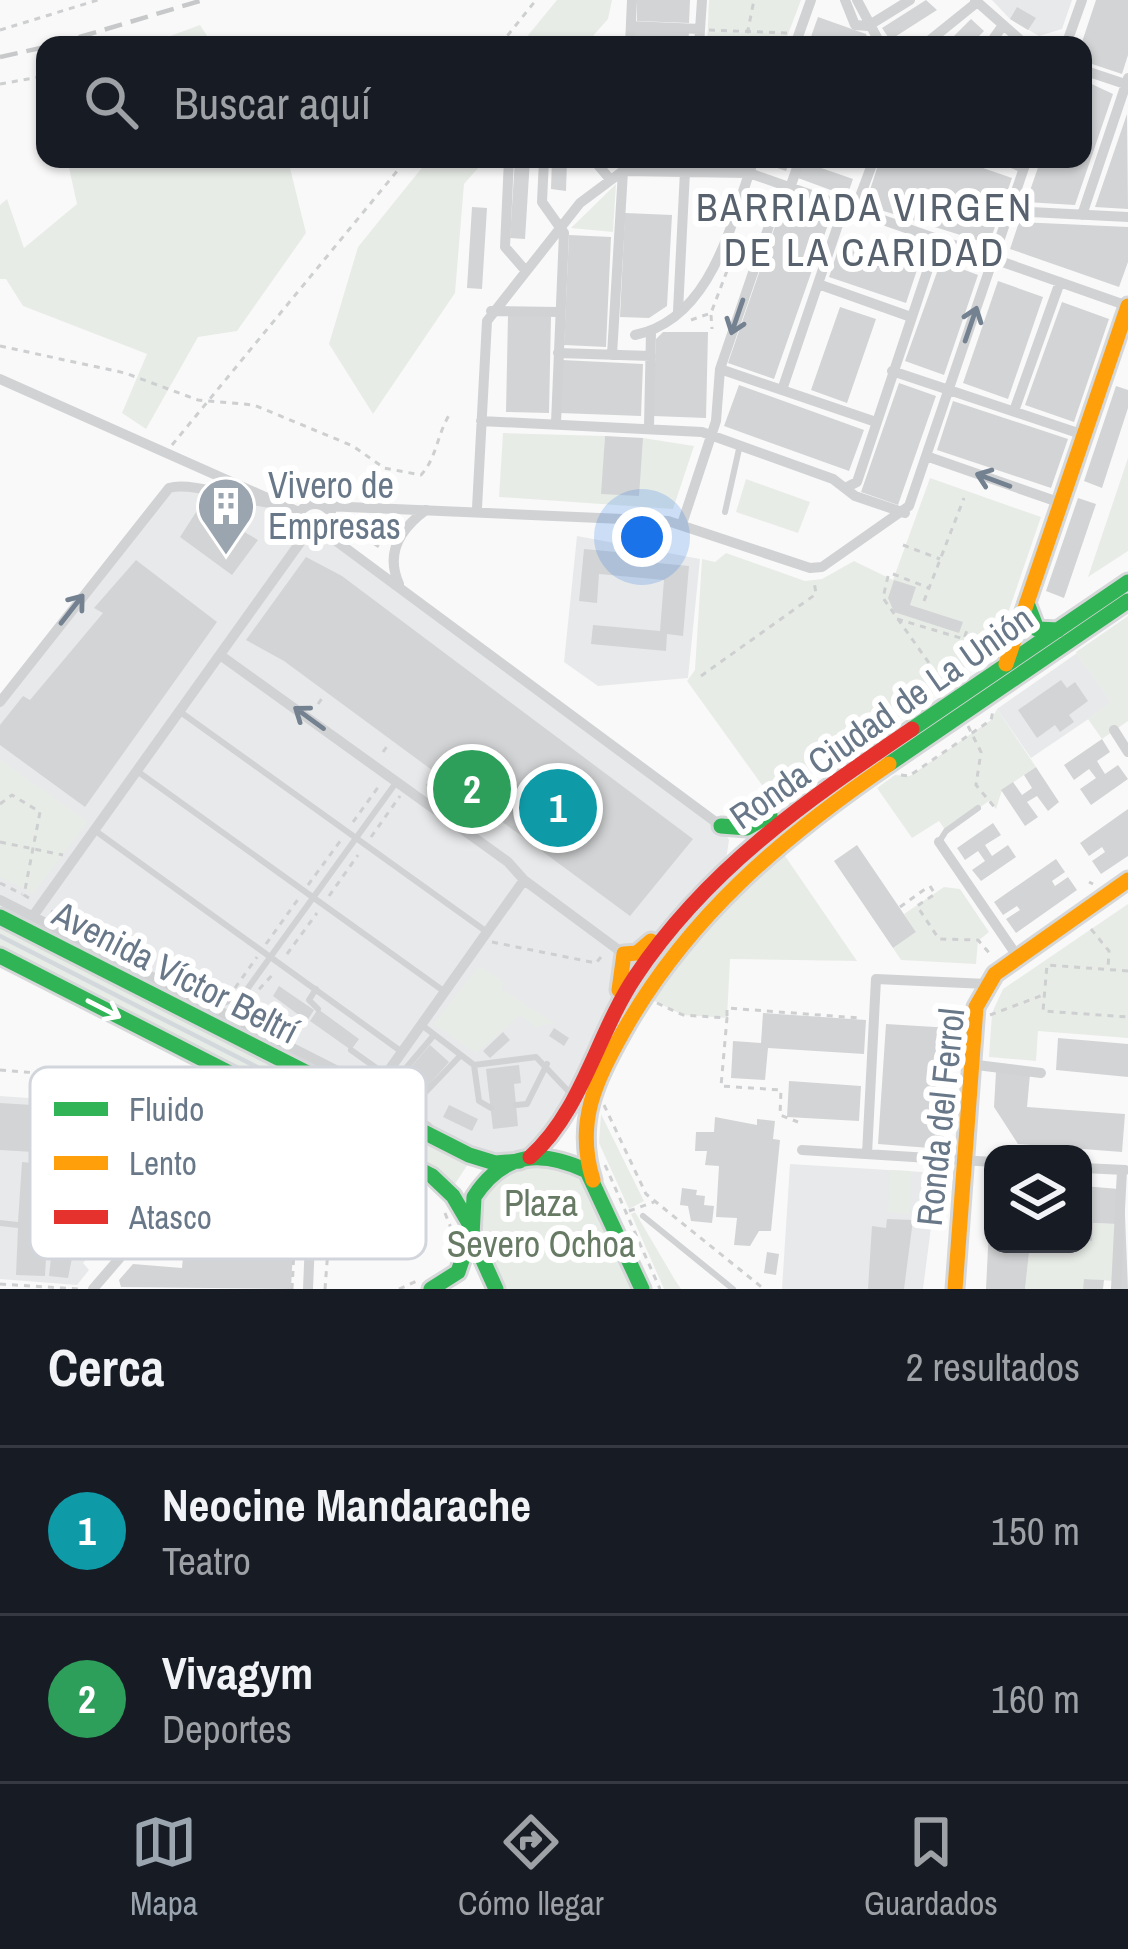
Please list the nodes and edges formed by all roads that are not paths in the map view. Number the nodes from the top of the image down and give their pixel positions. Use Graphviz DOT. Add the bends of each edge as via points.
graph roads {
  1 [pos="632,0"];
  2 [pos="702,0"];
  3 [pos="811,0"];
  4 [pos="845,0"];
  5 [pos="857,0"];
  6 [pos="910,0"];
  7 [pos="1082,0"];
  8 [pos="976,1"];
  9 [pos="631,26"];
  10 [pos="868,26"];
  11 [pos="1001,28"];
  12 [pos="700,29"];
  13 [pos="630,36"];
  14 [pos="700,36"];
  15 [pos="794,36"];
  16 [pos="875,36"];
  17 [pos="935,36"];
  18 [pos="995,36"];
  19 [pos="1013,36"];
  20 [pos="1069,36"];
  21 [pos="1092,72"];
  22 [pos="1127,82"];
  23 [pos="509,168"];
  24 [pos="544,168"];
  25 [pos="601,168"];
  26 [pos="674,168"];
  27 [pos="691,168"];
  28 [pos="700,168"];
  29 [pos="750,168"];
  30 [pos="796,168"];
  31 [pos="870,168"];
  32 [pos="1025,168"];
  33 [pos="623,171"];
  34 [pos="748,173"];
  35 [pos="609,178"];
  36 [pos="786,187"];
  37 [pos="850,209"];
  38 [pos="1009,211"];
  39 [pos="1082,215"];
  40 [pos="1128,217"];
  41 [pos="561,226"];
  42 [pos="938,239"];
  43 [pos="993,259"];
  44 [pos="525,270"];
  45 [pos="1060,282"];
  46 [pos="818,284"];
  47 [pos="1128,306"];
  48 [pos="491,311"];
  49 [pos="678,311"];
  50 [pos="559,312"];
  51 [pos="911,317"];
  52 [pos="651,332"];
  53 [pos="635,335"];
  54 [pos="558,353"];
  55 [pos="612,355"];
  56 [pos="651,356"];
  57 [pos="720,370"];
  58 [pos="892,371"];
  59 [pos="0,379"];
  60 [pos="782,390"];
  61 [pos="948,390"];
  62 [pos="1014,411"];
  63 [pos="481,421"];
  64 [pos="873,421"];
  65 [pos="556,423"];
  66 [pos="649,426"];
  67 [pos="1084,435"];
  68 [pos="712,436"];
  69 [pos="739,449"];
  70 [pos="926,457"];
  71 [pos="852,491"];
  72 [pos="1061,503"];
  73 [pos="280,504"];
  74 [pos="325,506"];
  75 [pos="478,508"];
  76 [pos="426,510"];
  77 [pos="361,511"];
  78 [pos="299,512"];
  79 [pos="725,512"];
  80 [pos="904,513"];
  81 [pos="682,524"];
  82 [pos="331,530"];
  83 [pos="304,537"];
  84 [pos="1128,582"];
  85 [pos="401,587"];
  86 [pos="1128,601"];
  87 [pos="1027,603"];
  88 [pos="1058,630"];
  89 [pos="220,655"];
  90 [pos="1006,664"];
  91 [pos="0,702"];
  92 [pos="179,711"];
  93 [pos="1114,730"];
  94 [pos="1128,752"];
  95 [pos="136,771"];
  96 [pos="397,781"];
  97 [pos="819,792"];
  98 [pos="978,808"];
  99 [pos="721,826"];
  100 [pos="94,830"];
  101 [pos="355,837"];
  102 [pos="939,842"];
  103 [pos="725,866"];
  104 [pos="524,880"];
  105 [pos="1128,880"];
  106 [pos="312,896"];
  107 [pos="0,899"];
  108 [pos="689,903"];
  109 [pos="0,916"];
  110 [pos="32,916"];
  111 [pos="489,937"];
  112 [pos="624,954"];
  113 [pos="0,956"];
  114 [pos="269,956"];
  115 [pos="1017,956"];
  116 [pos="987,984"];
  117 [pos="316,989"];
  118 [pos="445,992"];
  119 [pos="243,995"];
  120 [pos="212,1006"];
  121 [pos="318,1009"];
  122 [pos="250,1025"];
  123 [pos="421,1025"];
  124 [pos="605,1031"];
  125 [pos="434,1035"];
  126 [pos="351,1050"];
  127 [pos="402,1052"];
  128 [pos="461,1055"];
  129 [pos="547,1064"];
  130 [pos="969,1064"];
  131 [pos="474,1065"];
  132 [pos="218,1067"];
  133 [pos="296,1067"];
  134 [pos="331,1067"];
  135 [pos="375,1067"];
  136 [pos="392,1067"];
  137 [pos="407,1067"];
  138 [pos="1041,1073"];
  139 [pos="426,1088"];
  140 [pos="573,1097"];
  141 [pos="516,1105"];
  142 [pos="490,1108"];
  143 [pos="426,1126"];
  144 [pos="426,1133"];
  145 [pos="802,1150"];
  146 [pos="465,1153"];
  147 [pos="867,1154"];
  148 [pos="525,1159"];
  149 [pos="963,1160"];
  150 [pos="984,1161"];
  151 [pos="1092,1168"];
  152 [pos="1125,1170"];
  153 [pos="426,1173"];
  154 [pos="593,1180"];
  155 [pos="644,1216"];
  156 [pos="464,1238"];
  157 [pos="119,1259"];
  158 [pos="310,1259"];
  159 [pos="433,1281"];
  160 [pos="93,1289"];
  161 [pos="308,1289"];
  162 [pos="496,1289"];
  163 [pos="642,1289"];
  164 [pos="733,1289"];
  165 [pos="955,1289"];
  166 [pos="1116,1289"];
  1 -- 9 [label="street"];
  2 -- 12 [label="street"];
  3 -- 15 [label="street"];
  4 -- 10 [label="street" via="855,25"];
  5 -- 10 [label="street"];
  6 -- 10 [label="street"];
  7 -- 20 [label="street"];
  8 -- 11 [label="street"];
  8 -- 17 [label="street"];
  9 -- 12 [label="street"];
  9 -- 13 [label="street"];
  10 -- 16 [label="street"];
  11 -- 18 [label="street"];
  11 -- 19 [label="street"];
  12 -- 14 [label="street"];
  21 -- 22 [label="street"];
  22 -- 39 [label="street"];
  23 -- 44 [label="street" via="505,247"];
  24 -- 41 [label="street" via="542,202"];
  25 -- 35 [label="street"];
  26 -- 33 [label="street"];
  27 -- 49 [label="street"];
  28 -- 34 [label="street"];
  29 -- 34 [label="street"];
  30 -- 36 [label="street"];
  31 -- 37 [label="street"];
  32 -- 38 [label="street"];
  33 -- 35 [label="street"];
  33 -- 55 [label="street"];
  34 -- 36 [label="street"];
  34 -- 49 [label="street" via="704,292"];
  35 -- 41 [label="street"];
  36 -- 37 [label="street"];
  36 -- 57 [label="street, one-way"];
  37 -- 42 [label="street"];
  37 -- 46 [label="street"];
  38 -- 39 [label="street"];
  38 -- 43 [label="street"];
  39 -- 40 [label="street"];
  41 -- 44 [label="street"];
  41 -- 50 [label="street"];
  42 -- 43 [label="street"];
  42 -- 51 [label="street"];
  43 -- 45 [label="street"];
  61 -- 43 [label="street, one-way"];
  44 -- 48 [label="street"];
  45 -- 47 [label="street"];
  45 -- 62 [label="street"];
  46 -- 51 [label="street"];
  46 -- 60 [label="street"];
  47 -- 67 [label="main road"];
  48 -- 50 [label="street"];
  48 -- 63 [label="street"];
  49 -- 52 [label="street"];
  50 -- 54 [label="street"];
  51 -- 58 [label="street"];
  52 -- 53 [label="street"];
  52 -- 56 [label="street"];
  54 -- 55 [label="street"];
  54 -- 65 [label="street"];
  55 -- 56 [label="street"];
  56 -- 66 [label="street"];
  57 -- 60 [label="street"];
  57 -- 68 [label="street"];
  58 -- 61 [label="street"];
  58 -- 64 [label="street"];
  59 -- 73 [label="street"];
  60 -- 64 [label="street"];
  61 -- 62 [label="street"];
  61 -- 70 [label="street"];
  62 -- 67 [label="street"];
  63 -- 65 [label="street"];
  63 -- 75 [label="street"];
  64 -- 71 [label="street"];
  65 -- 66 [label="street"];
  66 -- 68 [label="street"];
  67 -- 72 [label="main road"];
  68 -- 69 [label="street"];
  68 -- 81 [label="street"];
  69 -- 71 [label="street"];
  69 -- 79 [label="lane"];
  72 -- 70 [label="street, one-way"];
  70 -- 80 [label="street"];
  71 -- 80 [label="street"];
  72 -- 87 [label="main road"];
  73 -- 78 [label="street"];
  91 -- 73 [label="street, one-way" via="169,488 196,485 225,498"];
  74 -- 77 [label="street"];
  74 -- 78 [label="street"];
  74 -- 82 [label="street"];
  75 -- 76 [label="street"];
  75 -- 81 [label="street"];
  76 -- 77 [label="street"];
  76 -- 85 [label="street" via="395,546"];
  77 -- 82 [label="street"];
  78 -- 83 [label="street"];
  80 -- 81 [label="street" via="811,572"];
  82 -- 83 [label="street"];
  82 -- 85 [label="street"];
  83 -- 89 [label="street"];
  84 -- 88 [label="main road, Ronda Ciudad de La Unión"];
  85 -- 99 [label="street"];
  86 -- 154 [label="main road, Ronda Ciudad de La Unión" via="789,832 706,908 647,988 583,1114 579,1139"];
  87 -- 88 [label="main road" via="1037,629"];
  87 -- 90 [label="main road"];
  88 -- 90 [label="main road, Ronda Ciudad de La Unión"];
  89 -- 92 [label="street"];
  96 -- 89 [label="street, one-way"];
  90 -- 97 [label="main road, Ronda Ciudad de La Unión"];
  92 -- 95 [label="street"];
  92 -- 101 [label="lane"];
  93 -- 94 [label="street"];
  95 -- 100 [label="street"];
  95 -- 106 [label="lane"];
  96 -- 101 [label="lane"];
  96 -- 104 [label="street"];
  97 -- 99 [label="main road" via="747,828"];
  97 -- 103 [label="main road, Ronda Ciudad de La Unión"];
  98 -- 102 [label="lane"];
  99 -- 103 [label="main road" via="731,844"];
  100 -- 110 [label="street"];
  100 -- 114 [label="lane"];
  101 -- 106 [label="lane"];
  101 -- 111 [label="lane"];
  102 -- 115 [label="street"];
  103 -- 108 [label="main road, Ronda Ciudad de La Unión"];
  104 -- 111 [label="street"];
  104 -- 112 [label="street"];
  105 -- 115 [label="main road, Ronda del Ferrol"];
  106 -- 114 [label="lane"];
  106 -- 118 [label="lane"];
  107 -- 110 [label="street"];
  108 -- 112 [label="main road" via="640,950"];
  108 -- 124 [label="main road, Ronda Ciudad de La Unión"];
  109 -- 133 [label="main road, Avenida Víctor Beltrí"];
  110 -- 120 [label="street"];
  111 -- 118 [label="street"];
  112 -- 124 [label="main road"];
  113 -- 132 [label="main road, Avenida Víctor Beltrí, one-way"];
  114 -- 117 [label="lane"];
  114 -- 119 [label="lane"];
  115 -- 116 [label="main road, Ronda del Ferrol"];
  116 -- 130 [label="main road, Ronda del Ferrol"];
  116 -- 147 [label="street" via="876,979"];
  117 -- 121 [label="lane" via="308,1000"];
  117 -- 127 [label="lane"];
  118 -- 123 [label="street"];
  119 -- 120 [label="lane"];
  119 -- 122 [label="lane"];
  120 -- 122 [label="street"];
  122 -- 134 [label="street"];
  123 -- 125 [label="lane"];
  123 -- 127 [label="street"];
  124 -- 140 [label="main road, Ronda Ciudad de La Unión"];
  125 -- 128 [label="lane"];
  125 -- 137 [label="lane"];
  126 -- 135 [label="lane"];
  127 -- 136 [label="street"];
  128 -- 131 [label="lane"];
  128 -- 139 [label="lane"];
  129 -- 131 [label="lane" via="536,1057"];
  129 -- 140 [label="lane"];
  129 -- 141 [label="lane" via="527,1104"];
  130 -- 138 [label="street"];
  130 -- 149 [label="main road, Ronda del Ferrol"];
  131 -- 142 [label="lane" via="479,1102"];
  140 -- 148 [label="main road, Ronda Ciudad de La Unión" via="553,1137"];
  143 -- 146 [label="street"];
  144 -- 146 [label="main road, Avenida Víctor Beltrí"];
  145 -- 147 [label="street"];
  146 -- 148 [label="main road, Avenida Víctor Beltrí" via="495,1163"];
  147 -- 149 [label="street"];
  148 -- 154 [label="main road" via="566,1157"];
  148 -- 156 [label="main road" via="481,1186"];
  149 -- 150 [label="street"];
  149 -- 165 [label="main road, Ronda del Ferrol"];
  151 -- 152 [label="street"];
  152 -- 166 [label="street"];
  153 -- 156 [label="main road, Avenida Víctor Beltrí, one-way" via="453,1196"];
  154 -- 163 [label="main road"];
  155 -- 164 [label="lane"];
  156 -- 159 [label="main road" via="458,1272"];
  156 -- 162 [label="main road"];
  157 -- 160 [label="street"];
  158 -- 161 [label="street"];
}
